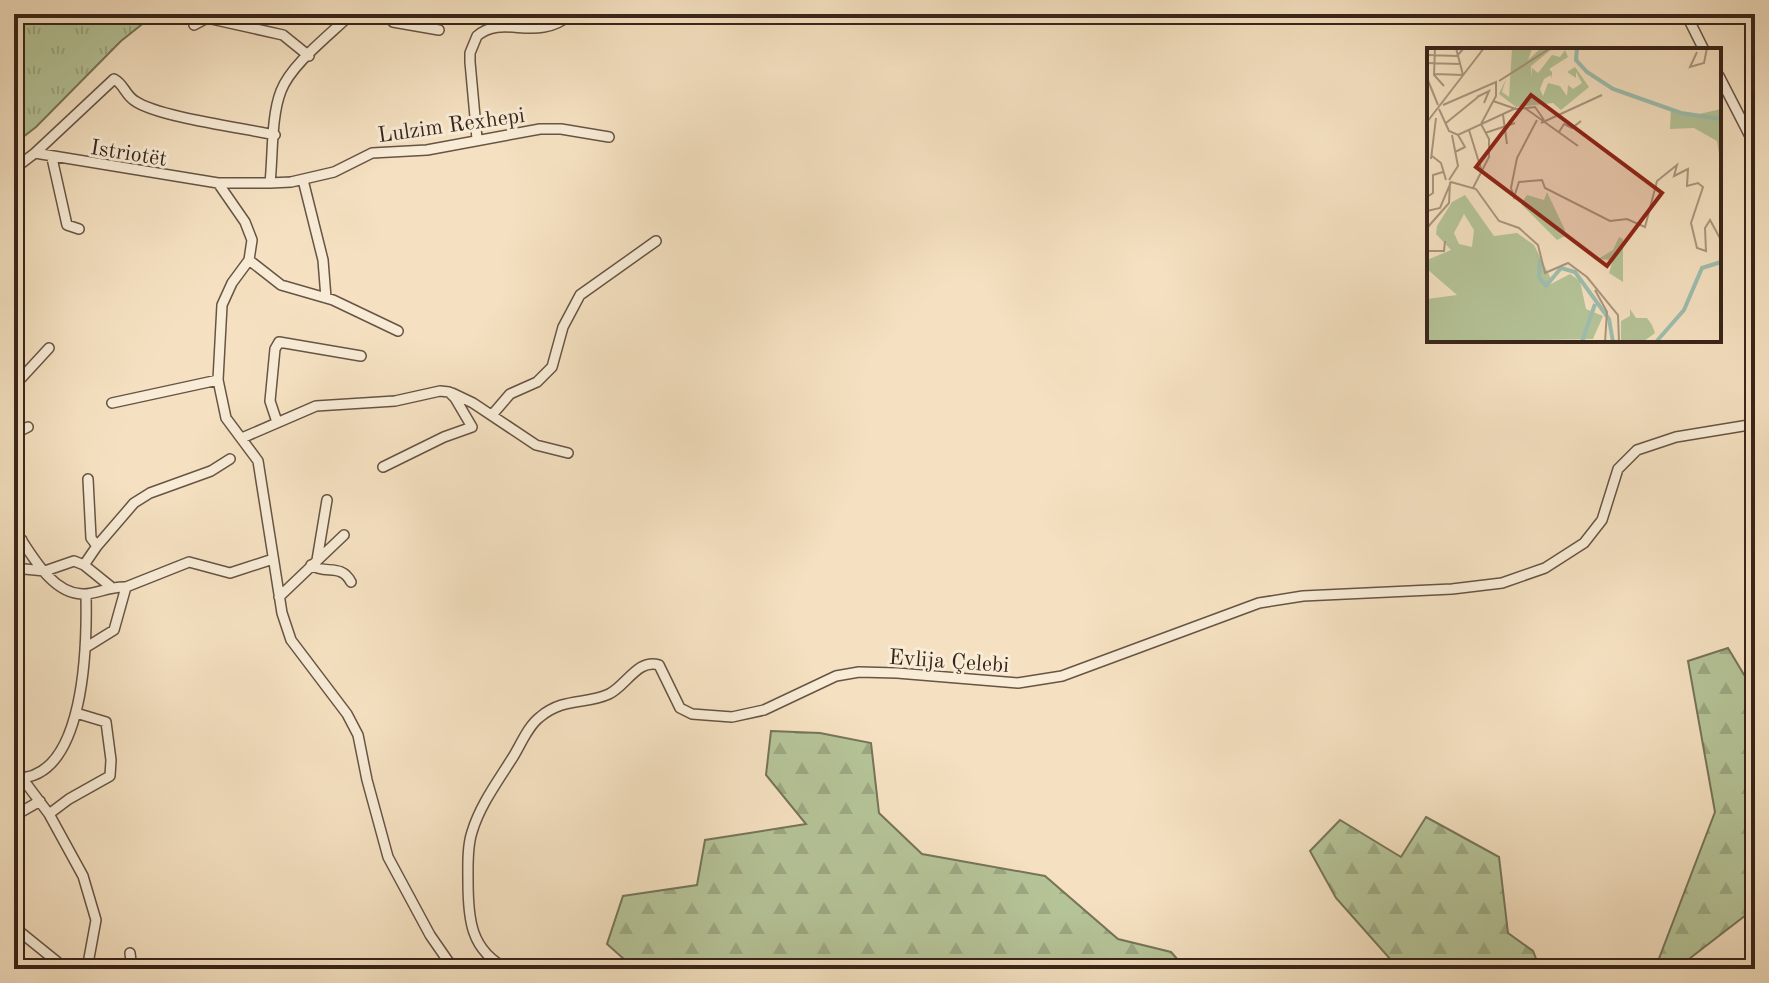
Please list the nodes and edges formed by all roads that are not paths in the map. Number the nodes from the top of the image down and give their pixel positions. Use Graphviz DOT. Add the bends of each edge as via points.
graph roads {
  1 [pos="349,14"];
  2 [pos="389,14"];
  3 [pos="571,14"];
  4 [pos="1686,14"];
  5 [pos="194,25"];
  6 [pos="439,30"];
  7 [pos="1703,48"];
  8 [pos="309,56"];
  9 [pos="1721,80"];
  10 [pos="275,135"];
  11 [pos="609,137"];
  12 [pos="477,139"];
  13 [pos="1755,146"];
  14 [pos="35,153"];
  15 [pos="52,158"];
  16 [pos="14,169"];
  17 [pos="303,180"];
  18 [pos="218,183"];
  19 [pos="270,183"];
  20 [pos="79,229"];
  21 [pos="656,241"];
  22 [pos="249,260"];
  23 [pos="326,298"];
  24 [pos="398,331"];
  25 [pos="49,348"];
  26 [pos="361,356"];
  27 [pos="218,380"];
  28 [pos="14,386"];
  29 [pos="449,392"];
  30 [pos="112,403"];
  31 [pos="492,415"];
  32 [pos="277,422"];
  33 [pos="1755,424"];
  34 [pos="28,427"];
  35 [pos="14,434"];
  36 [pos="242,438"];
  37 [pos="568,453"];
  38 [pos="230,459"];
  39 [pos="383,467"];
  40 [pos="88,479"];
  41 [pos="327,500"];
  42 [pos="14,529"];
  43 [pos="344,535"];
  44 [pos="22,540"];
  45 [pos="97,546"];
  46 [pos="14,554"];
  47 [pos="273,559"];
  48 [pos="314,562"];
  49 [pos="84,565"];
  50 [pos="14,568"];
  51 [pos="45,571"];
  52 [pos="351,582"];
  53 [pos="110,586"];
  54 [pos="126,587"];
  55 [pos="86,595"];
  56 [pos="279,597"];
  57 [pos="84,653"];
  58 [pos="76,713"];
  59 [pos="14,761"];
  60 [pos="18,778"];
  61 [pos="40,801"];
  62 [pos="49,814"];
  63 [pos="14,816"];
  64 [pos="14,927"];
  65 [pos="130,953"];
  66 [pos="66,969"];
  67 [pos="87,969"];
  68 [pos="132,969"];
  69 [pos="457,969"];
  70 [pos="508,969"];
  1 -- 8 [label="street"];
  2 -- 6 [label="street" via="393,22"];
  3 -- 12 [label="street" via="556,25 498,25 477,36 470,62"];
  4 -- 7 [label="street"];
  5 -- 8 [label="street" via="207,18 283,35"];
  8 -- 10 [label="street" via="281,89"];
  9 -- 13 [label="street"];
  10 -- 14 [label="street" via="136,102 114,79"];
  10 -- 19 [label="street"];
  11 -- 12 [label="street, Lulzim Rexhepi" via="547,129"];
  12 -- 17 [label="street, Lulzim Rexhepi" via="427,150 372,153"];
  14 -- 15 [label="street, Istriotët"];
  14 -- 16 [label="street"];
  15 -- 18 [label="street, Istriotët"];
  15 -- 20 [label="street" via="67,225"];
  17 -- 19 [label="street, Lulzim Rexhepi"];
  17 -- 23 [label="street" via="323,260"];
  18 -- 19 [label="street, Lulzim Rexhepi"];
  18 -- 22 [label="street" via="245,222 252,240"];
  21 -- 31 [label="street" via="580,295 563,327 552,367 537,382 510,394"];
  22 -- 23 [label="street" via="281,285"];
  22 -- 27 [label="street" via="222,305"];
  23 -- 24 [label="street"];
  25 -- 28 [label="street"];
  26 -- 32 [label="street" via="279,342 270,401"];
  27 -- 30 [label="street"];
  27 -- 36 [label="street" via="226,418"];
  29 -- 31 [label="street"];
  29 -- 32 [label="street" via="316,406"];
  29 -- 39 [label="street" via="472,427"];
  31 -- 37 [label="street" via="536,445"];
  32 -- 36 [label="street"];
  33 -- 70 [label="street, Evlija Çelebi" via="1676,437 1637,450 1618,469 1602,520 1584,543 1545,568 1502,583 1259,603 1062,676 1018,683 859,672 825,681 764,710 732,717 680,708 659,665 644,665 609,694 573,700 537,719 482,809 471,834 470,925 489,957"];
  34 -- 35 [label="street"];
  36 -- 47 [label="street" via="258,461"];
  38 -- 45 [label="street" via="134,503"];
  40 -- 45 [label="street" via="91,538"];
  41 -- 48 [label="street"];
  42 -- 44 [label="street"];
  43 -- 48 [label="street"];
  44 -- 46 [label="street"];
  44 -- 51 [label="street"];
  45 -- 49 [label="street"];
  47 -- 54 [label="street" via="230,573 189,562"];
  47 -- 56 [label="street"];
  48 -- 52 [label="street" via="319,570 339,569"];
  48 -- 56 [label="street"];
  49 -- 51 [label="street" via="74,561"];
  49 -- 53 [label="street"];
  50 -- 51 [label="street"];
  51 -- 55 [label="street" via="72,593"];
  53 -- 54 [label="street"];
  53 -- 55 [label="street"];
  54 -- 57 [label="street" via="114,630"];
  55 -- 57 [label="street"];
  56 -- 69 [label="street" via="291,640 358,735 388,857 430,935"];
  57 -- 58 [label="street"];
  58 -- 60 [label="street" via="54,759 38,774"];
  58 -- 62 [label="street" via="106,722 110,776"];
  59 -- 60 [label="street"];
  60 -- 61 [label="street"];
  61 -- 62 [label="street"];
  61 -- 63 [label="street"];
  62 -- 67 [label="street" via="83,876 93,907 95,929"];
  64 -- 66 [label="street"];
  65 -- 68 [label="street"];
}
